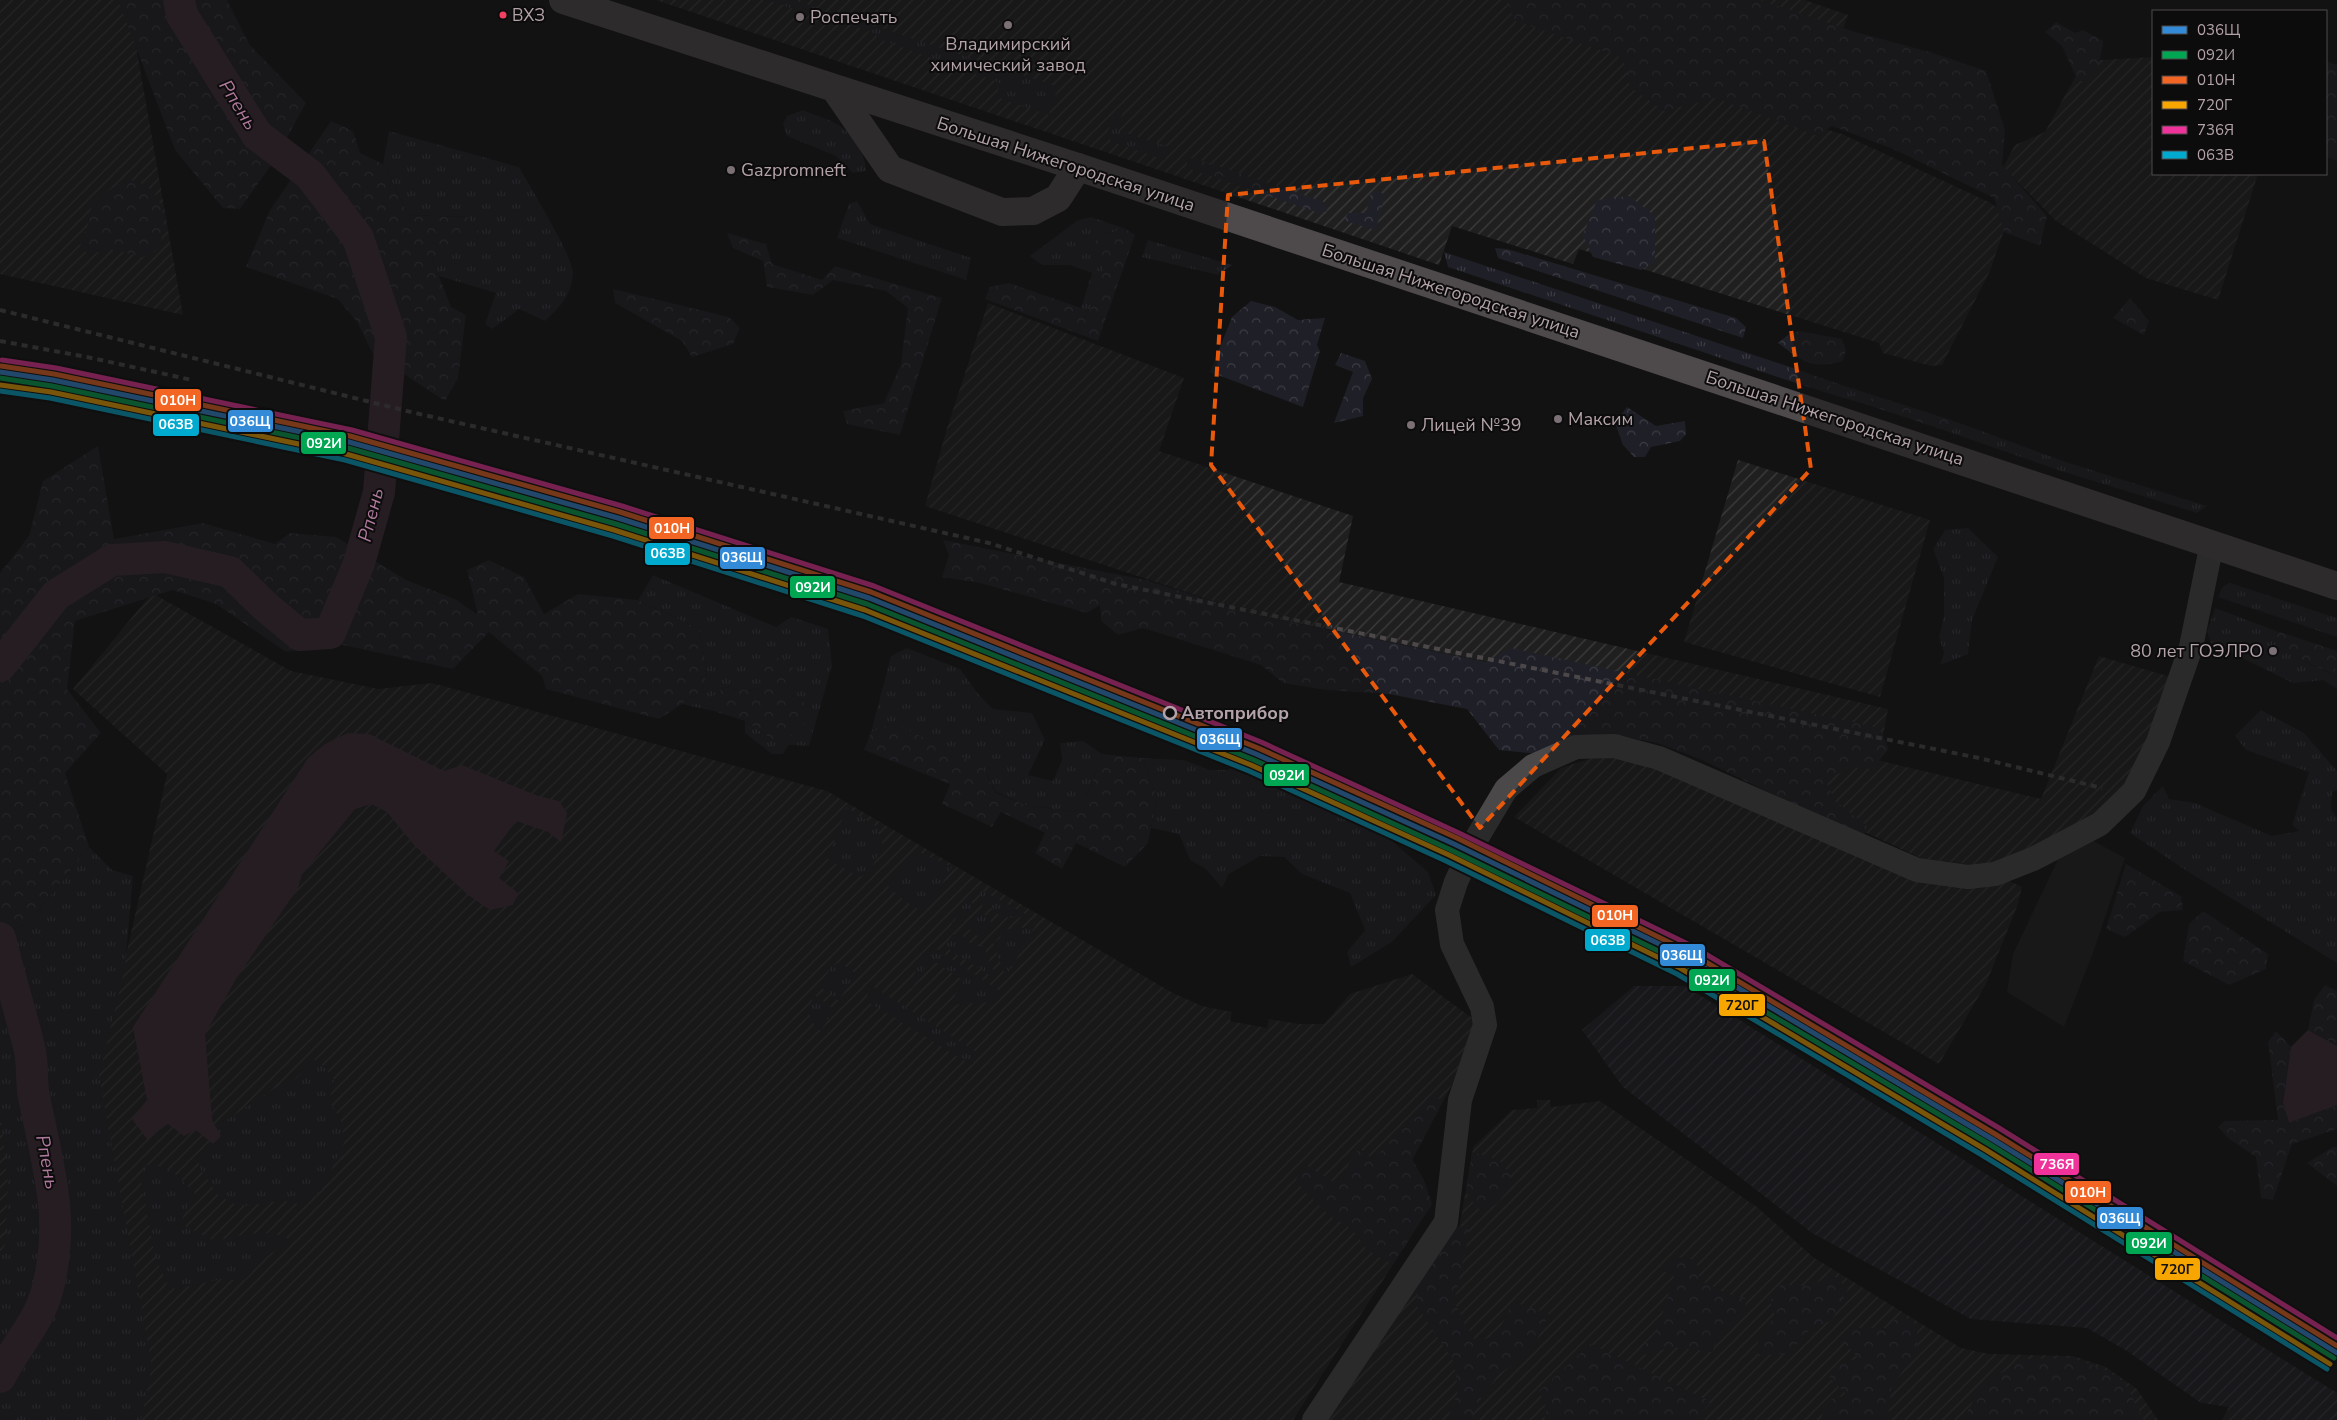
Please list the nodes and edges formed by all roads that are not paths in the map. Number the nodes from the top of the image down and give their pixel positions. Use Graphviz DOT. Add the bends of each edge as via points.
graph roads {
  1 [pos="563,0"];
  2 [pos="835,90"];
  3 [pos="1078,167"];
  4 [pos="2212,543"];
  5 [pos="2337,586"];
  6 [pos="1314,1420"];
  1 -- 2 [label="main road, Большая Нижегородская улица"];
  2 -- 3 [label="main road, Большая Нижегородская улица"];
  2 -- 3 [label="main road" via="890,169 1002,212 1033,211 1058,198"];
  3 -- 4 [label="main road, Большая Нижегородская улица"];
  4 -- 5 [label="main road, Большая Нижегородская улица"];
  4 -- 6 [label="street" via="2191,647 2158,742 2134,791 2100,824 2033,859 1995,874 1968,878 1916,870 1659,758 1614,746 1576,747 1533,766 1506,790 1469,852 1447,910 1452,944 1482,1007 1485,1025 1460,1100 1446,1222"];
}
